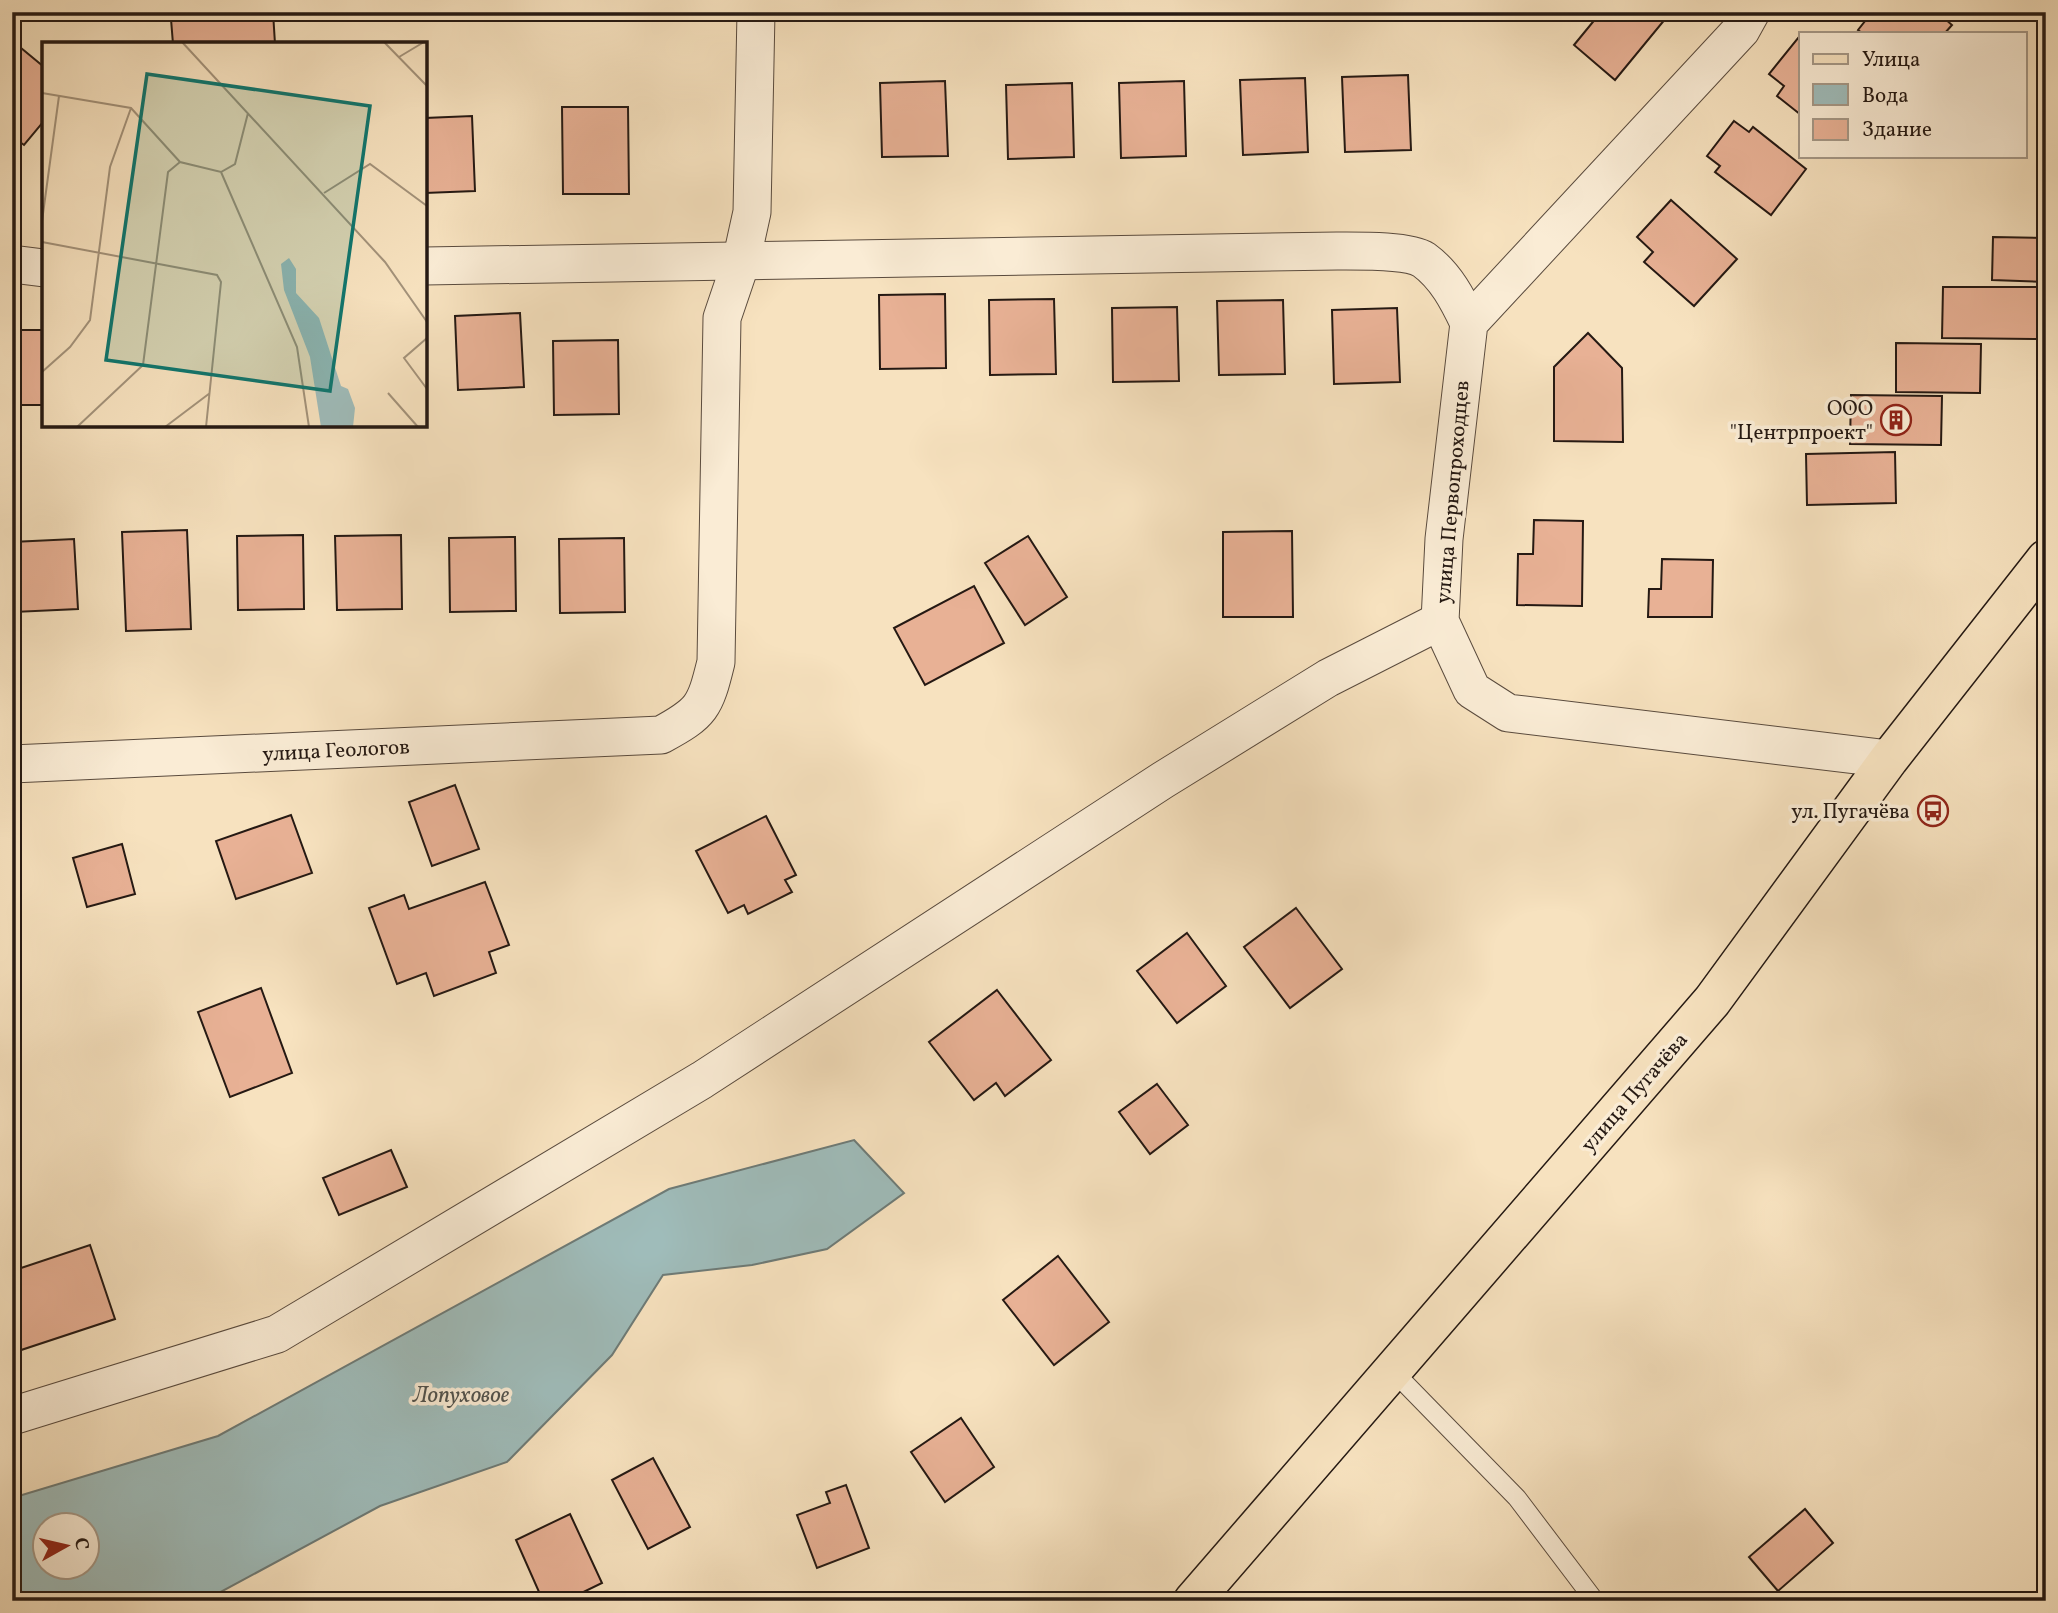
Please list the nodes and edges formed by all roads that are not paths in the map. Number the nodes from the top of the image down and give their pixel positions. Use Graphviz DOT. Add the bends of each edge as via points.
graph roads {
  1 [pos="756,12"];
  2 [pos="1751,12"];
  3 [pos="741,262"];
  4 [pos="12,264"];
  5 [pos="427,266"];
  6 [pos="42,268"];
  7 [pos="1469,323"];
  8 [pos="2046,559"];
  9 [pos="1440,621"];
  10 [pos="1889,759"];
  11 [pos="12,764"];
  12 [pos="1392,1370"];
  13 [pos="12,1416"];
  14 [pos="1193,1601"];
  15 [pos="1595,1601"];
  1 -- 3 [label="street" via="752,212"];
  2 -- 7 [label="street" via="1741,30"];
  3 -- 5 [label="street"];
  3 -- 7 [label="street" via="1387,252 1423,259 1453,290"];
  3 -- 11 [label="street, улица Геологов" via="722,318 716,662 707,698 687,721 660,735"];
  4 -- 6 [label="street"];
  7 -- 9 [label="street, улица Первопроходцев" via="1444,539"];
  8 -- 10 [label="main road, улица Пугачёва"];
  9 -- 10 [label="street, улица Первопроходцев" via="1472,690 1508,713"];
  9 -- 13 [label="street" via="1328,678 702,1080 277,1334"];
  10 -- 12 [label="main road, улица Пугачёва" via="1712,1001"];
  12 -- 14 [label="main road, улица Пугачёва"];
  12 -- 15 [label="lane" via="1517,1498"];
}
